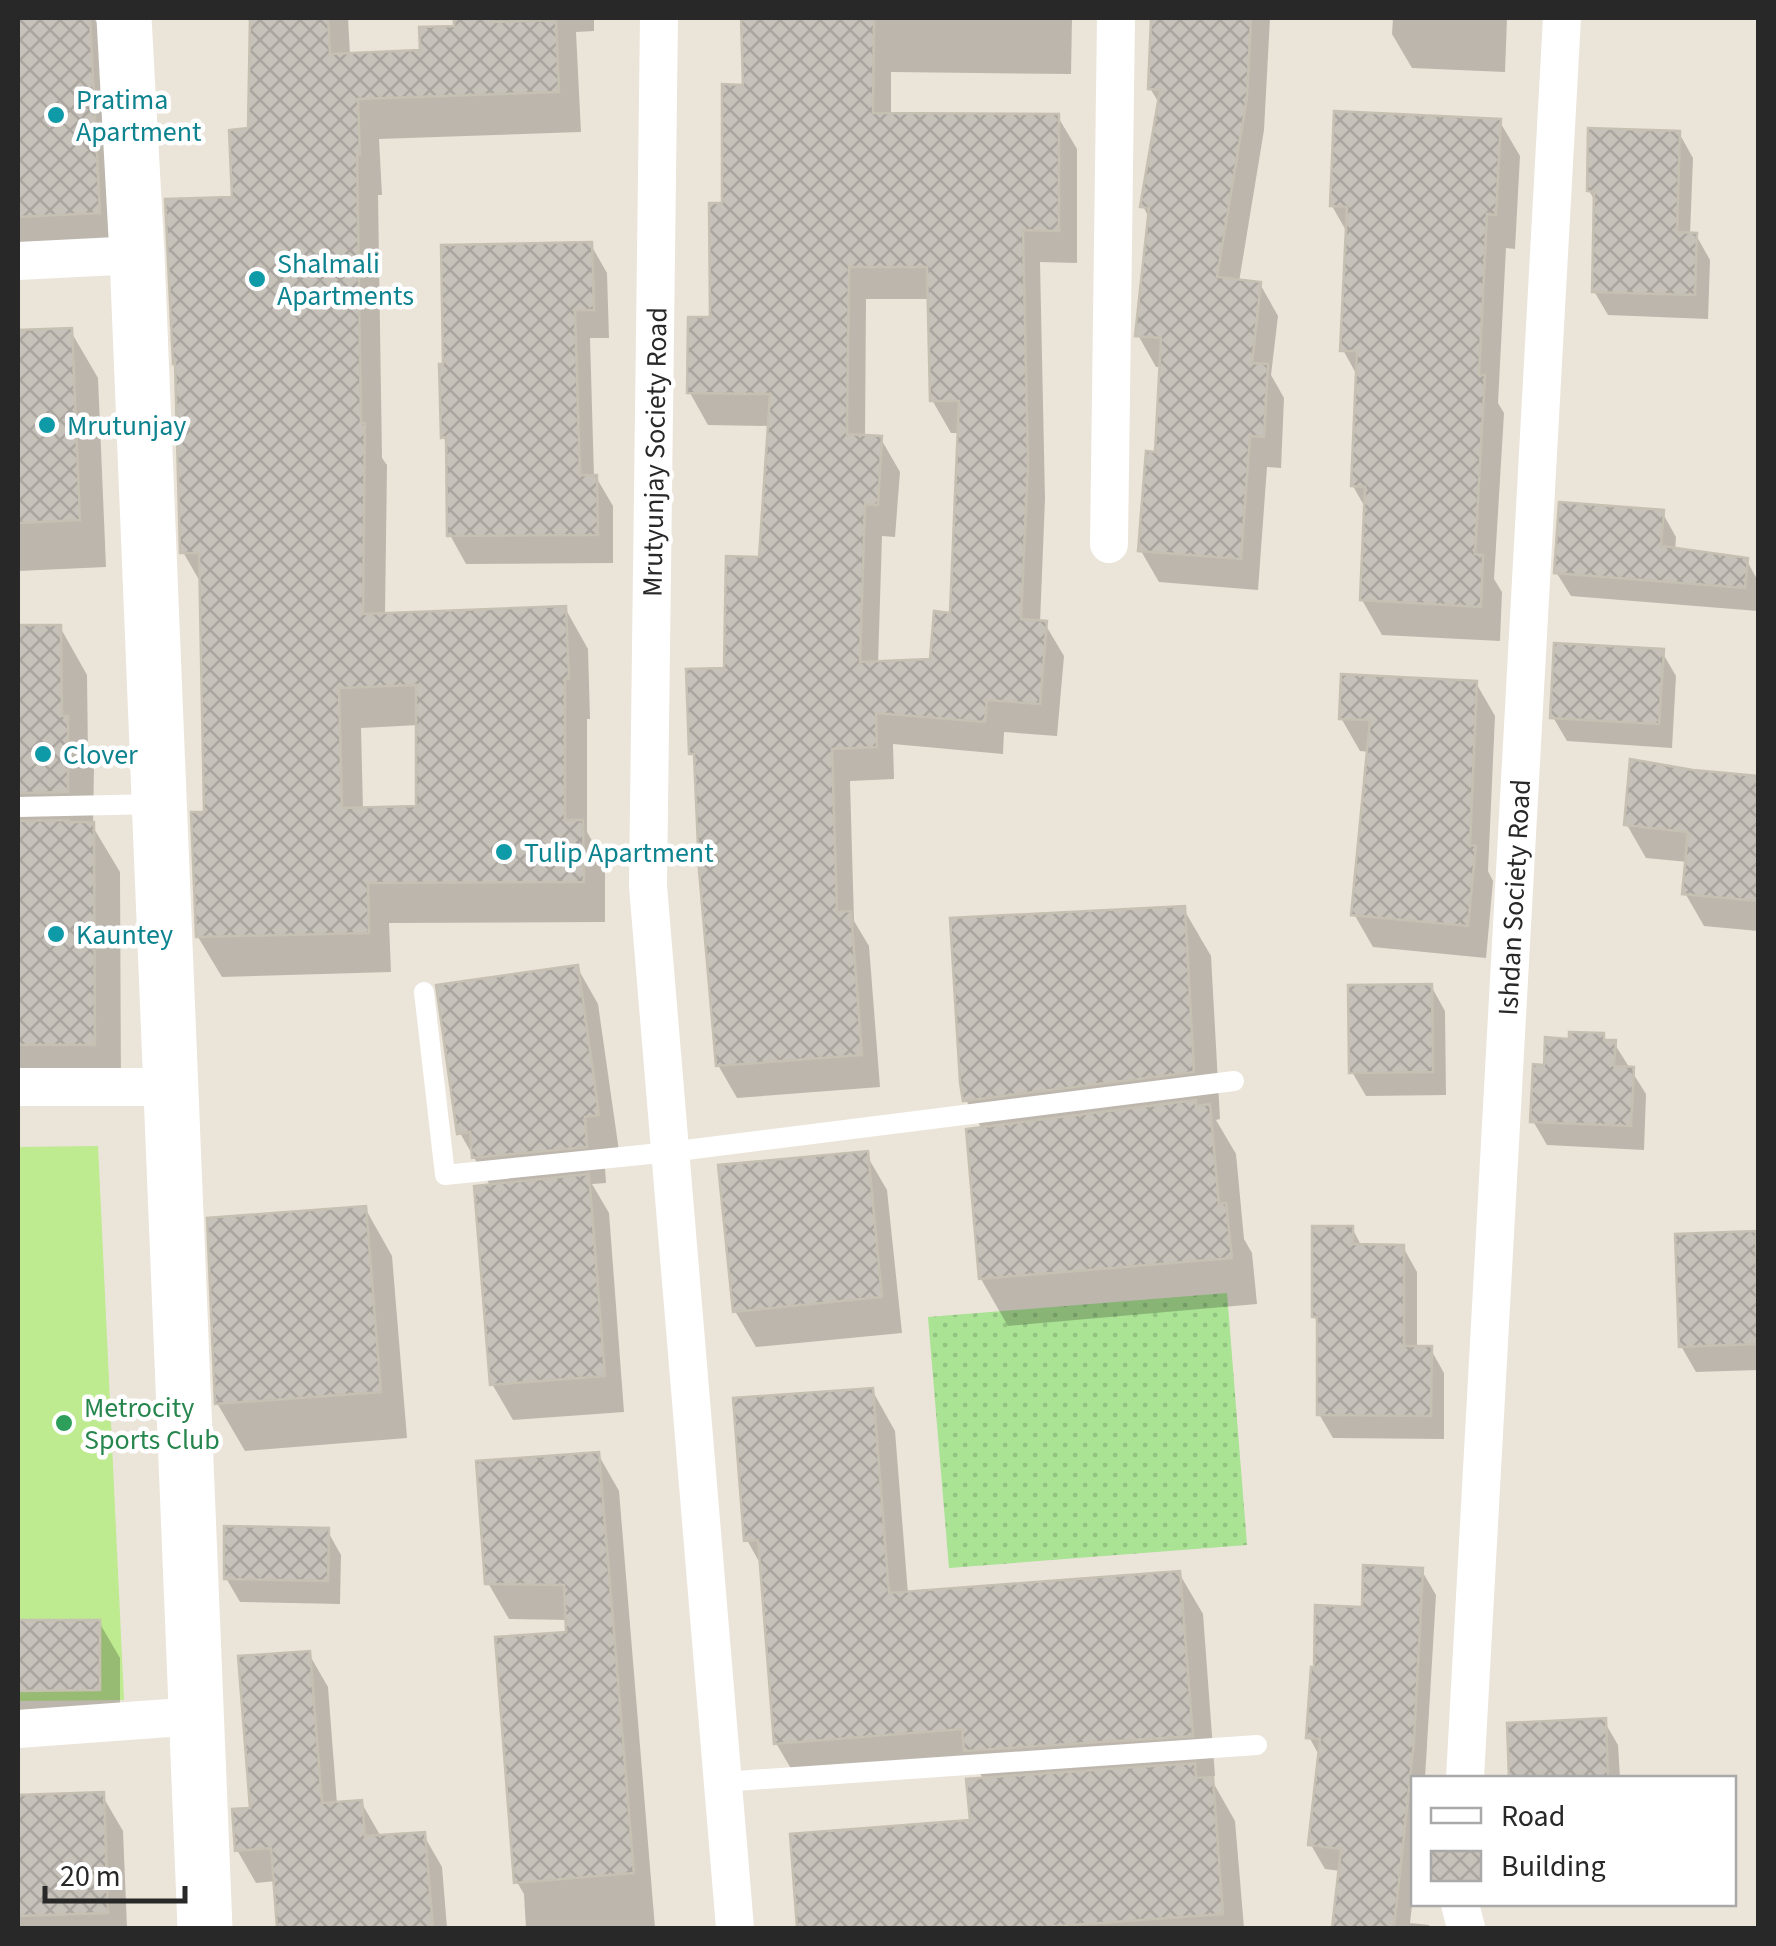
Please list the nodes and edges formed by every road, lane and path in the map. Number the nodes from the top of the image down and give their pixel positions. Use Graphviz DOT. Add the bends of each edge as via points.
graph roads {
  1 [pos="124,18"];
  2 [pos="659,18"];
  3 [pos="1116,18"];
  4 [pos="1562,18"];
  5 [pos="137,255"];
  6 [pos="18,261"];
  7 [pos="1109,544"];
  8 [pos="160,804"];
  9 [pos="18,806"];
  10 [pos="424,992"];
  11 [pos="1234,1081"];
  12 [pos="18,1087"];
  13 [pos="171,1087"];
  14 [pos="670,1152"];
  15 [pos="196,1716"];
  16 [pos="18,1729"];
  17 [pos="1257,1745"];
  18 [pos="1465,1776"];
  19 [pos="722,1782"];
  20 [pos="205,1928"];
  21 [pos="734,1928"];
  1 -- 5 [label="street"];
  2 -- 14 [label="street, Mrutyunjay Society Road" via="648,886"];
  3 -- 7 [label="street"];
  4 -- 18 [label="street, Ishdan Society Road"];
  5 -- 6 [label="street"];
  5 -- 8 [label="street"];
  8 -- 9 [label="lane"];
  8 -- 13 [label="street"];
  10 -- 14 [label="lane" via="445,1175"];
  11 -- 14 [label="lane"];
  12 -- 13 [label="street"];
  13 -- 15 [label="street"];
  14 -- 19 [label="street, Mrutyunjay Society Road"];
  15 -- 16 [label="street"];
  15 -- 20 [label="street"];
  17 -- 19 [label="lane"];
  19 -- 21 [label="street, Mrutyunjay Society Road"];
}
